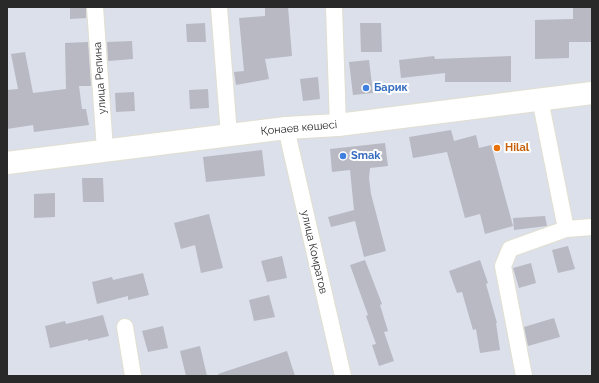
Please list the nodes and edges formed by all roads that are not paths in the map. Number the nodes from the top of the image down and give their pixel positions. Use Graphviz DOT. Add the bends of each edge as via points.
graph roads {
  1 [pos="94,7"];
  2 [pos="219,7"];
  3 [pos="334,7"];
  4 [pos="592,93"];
  5 [pos="540,99"];
  6 [pos="338,125"];
  7 [pos="286,128"];
  8 [pos="229,135"];
  9 [pos="104,150"];
  10 [pos="7,163"];
  11 [pos="592,227"];
  12 [pos="566,228"];
  13 [pos="125,327"];
  14 [pos="133,376"];
  15 [pos="343,376"];
  16 [pos="524,376"];
  1 -- 9 [label="street, улица Репина"];
  2 -- 8 [label="street"];
  3 -- 6 [label="street"];
  4 -- 5 [label="main road, Қонаев көшесі"];
  5 -- 6 [label="main road, Қонаев көшесі"];
  5 -- 12 [label="street"];
  6 -- 7 [label="main road, Қонаев көшесі"];
  7 -- 8 [label="main road, Қонаев көшесі"];
  7 -- 15 [label="street, улица Комратов"];
  8 -- 9 [label="main road, Қонаев көшесі"];
  9 -- 10 [label="main road, Қонаев көшесі"];
  11 -- 12 [label="street"];
  12 -- 16 [label="street" via="510,250 503,266"];
  13 -- 14 [label="street"];
}
